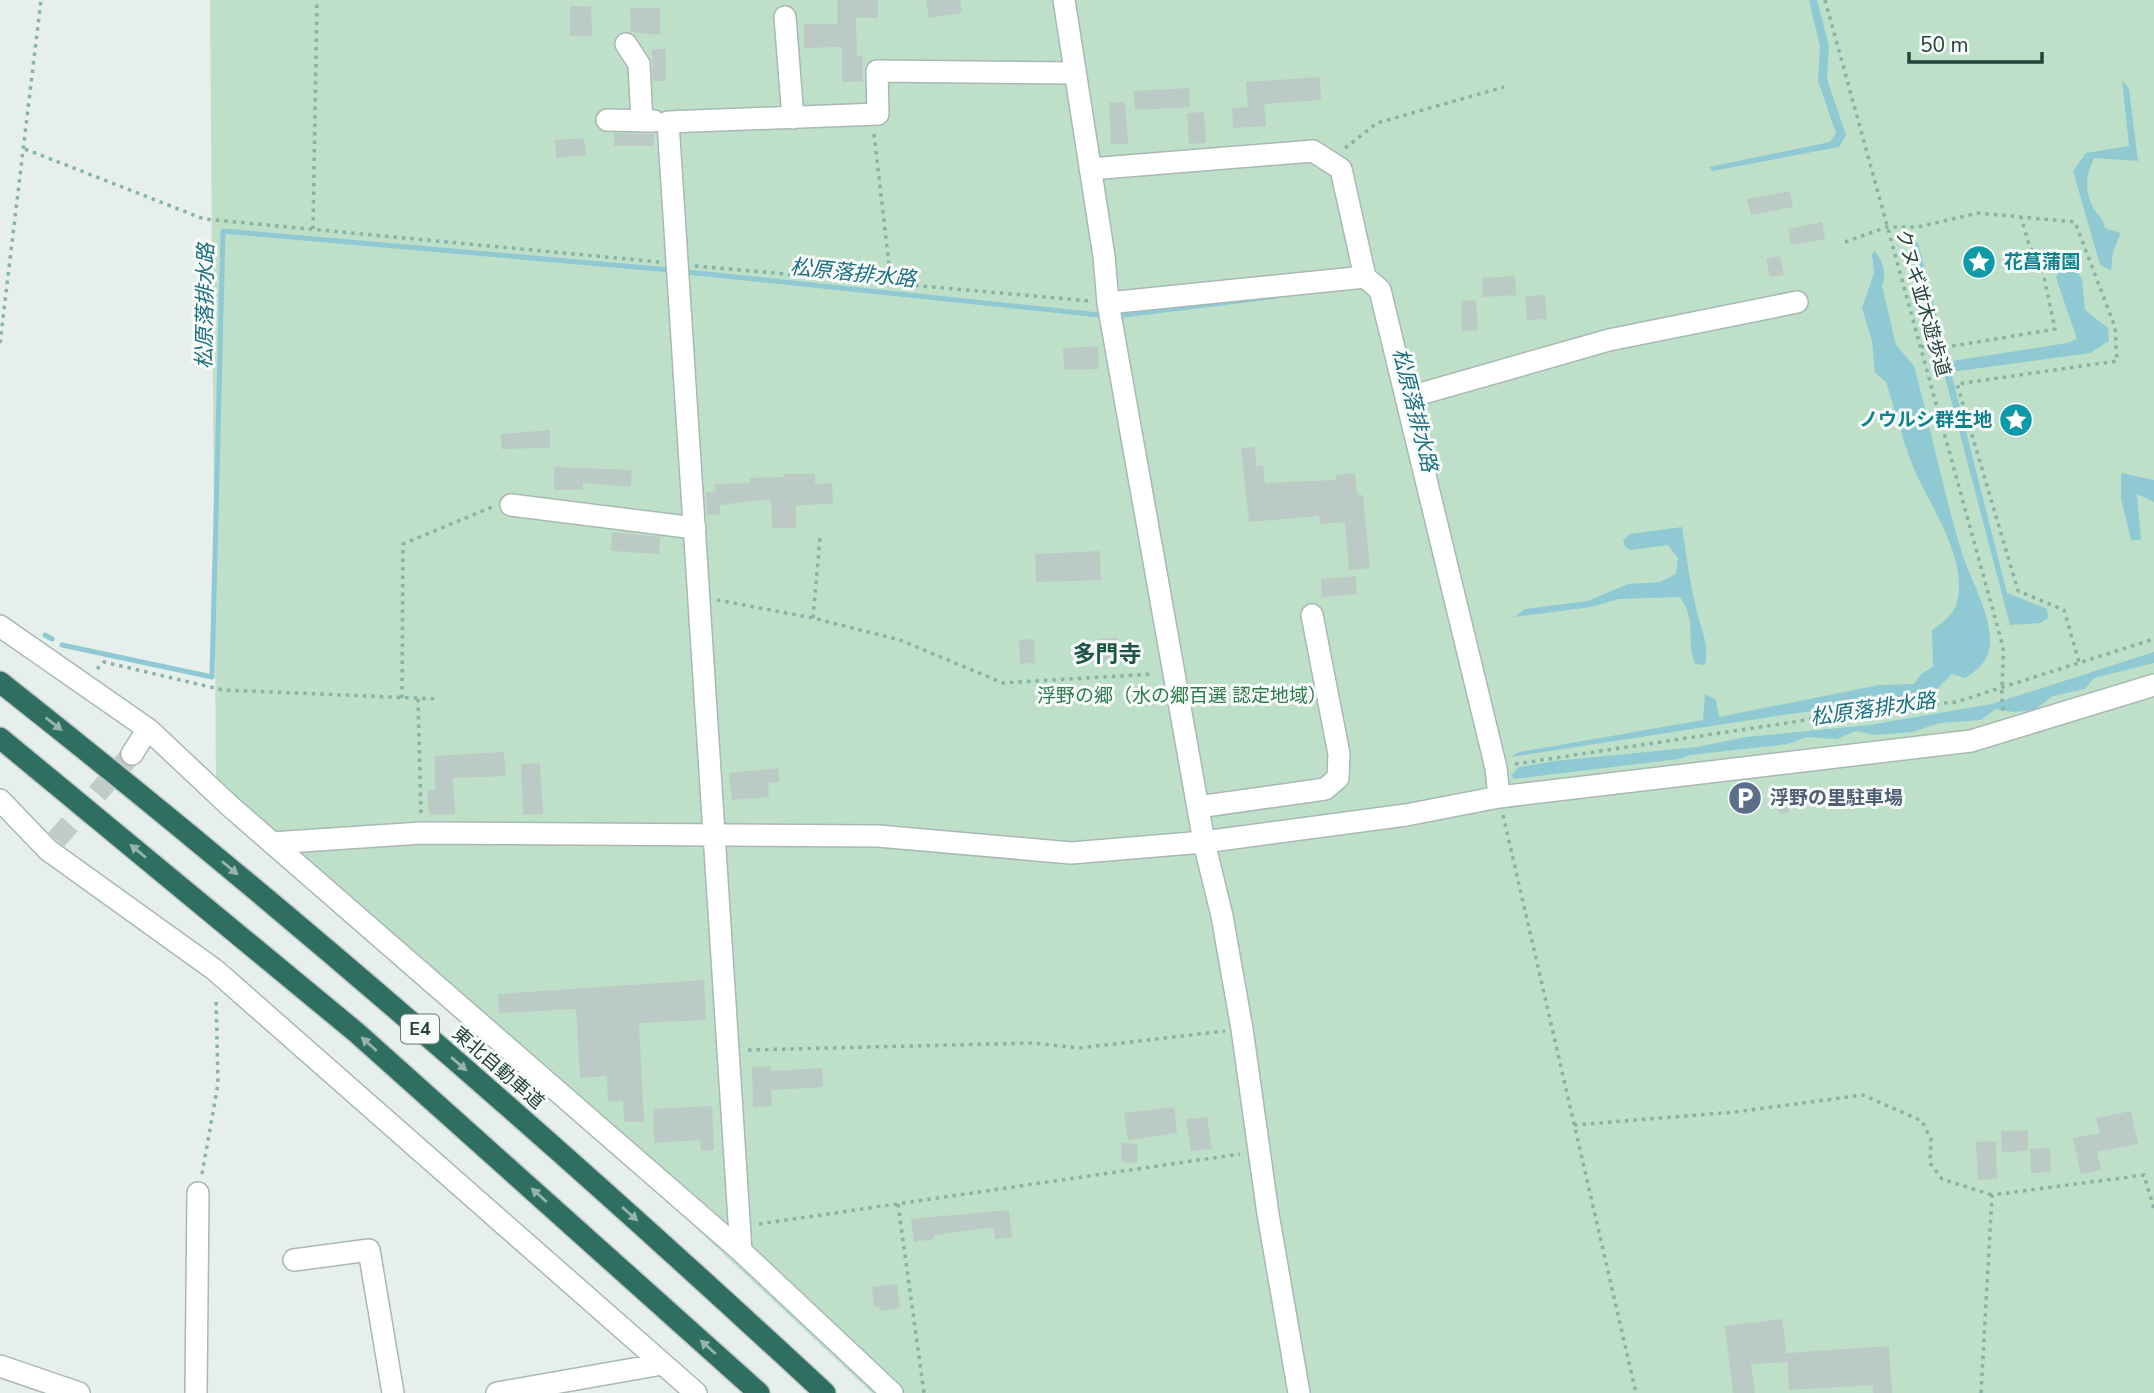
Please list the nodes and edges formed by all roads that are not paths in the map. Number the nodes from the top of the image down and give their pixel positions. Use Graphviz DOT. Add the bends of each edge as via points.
graph roads {
  1 [pos="1064,0"];
  2 [pos="785,17"];
  3 [pos="626,44"];
  4 [pos="1075,73"];
  5 [pos="793,118"];
  6 [pos="607,120"];
  7 [pos="642,121"];
  8 [pos="668,122"];
  9 [pos="1090,169"];
  10 [pos="1365,277"];
  11 [pos="1797,302"];
  12 [pos="1108,303"];
  13 [pos="1406,398"];
  14 [pos="511,505"];
  15 [pos="695,528"];
  16 [pos="1312,615"];
  17 [pos="0,626"];
  18 [pos="0,682"];
  19 [pos="2154,685"];
  20 [pos="148,729"];
  21 [pos="0,738"];
  22 [pos="132,754"];
  23 [pos="1499,797"];
  24 [pos="0,800"];
  25 [pos="1198,807"];
  26 [pos="714,836"];
  27 [pos="1204,842"];
  28 [pos="272,843"];
  29 [pos="198,1193"];
  30 [pos="741,1251"];
  31 [pos="294,1260"];
  32 [pos="662,1364"];
  33 [pos="0,1366"];
  34 [pos="550,1388"];
  35 [pos="79,1393"];
  36 [pos="196,1393"];
  37 [pos="393,1393"];
  38 [pos="497,1393"];
  39 [pos="696,1393"];
  40 [pos="759,1393"];
  41 [pos="825,1393"];
  42 [pos="892,1393"];
  43 [pos="1299,1393"];
  1 -- 4 [label="street"];
  2 -- 5 [label="street"];
  3 -- 7 [label="street" via="639,64"];
  4 -- 5 [label="street" via="877,71 878,114"];
  4 -- 9 [label="street"];
  5 -- 8 [label="street"];
  6 -- 7 [label="street"];
  7 -- 8 [label="street"];
  8 -- 15 [label="street"];
  9 -- 10 [label="street" via="1313,151 1341,169"];
  9 -- 12 [label="street"];
  10 -- 12 [label="street"];
  10 -- 13 [label="street" via="1380,290"];
  11 -- 13 [label="street" via="1609,340"];
  12 -- 25 [label="street"];
  13 -- 23 [label="street" via="1496,768"];
  14 -- 15 [label="street"];
  15 -- 26 [label="street"];
  16 -- 25 [label="street" via="1339,754 1338,778 1325,789"];
  17 -- 20 [label="street"];
  18 -- 41 [label="highway, 東北自動車道 / E4, one-way" via="172,818 373,988"];
  19 -- 23 [label="street" via="1971,741"];
  20 -- 22 [label="street"];
  20 -- 28 [label="street"];
  40 -- 21 [label="highway, E4, one-way" via="357,1033"];
  23 -- 27 [label="street" via="1406,815"];
  24 -- 32 [label="street" via="215,970"];
  25 -- 27 [label="street"];
  26 -- 27 [label="street" via="878,836 1071,853"];
  26 -- 28 [label="street" via="421,832"];
  26 -- 30 [label="street"];
  27 -- 43 [label="street" via="1242,1029"];
  28 -- 30 [label="street"];
  29 -- 36 [label="street"];
  30 -- 42 [label="street"];
  31 -- 37 [label="street" via="369,1250"];
  32 -- 34 [label="street"];
  32 -- 39 [label="street"];
  33 -- 35 [label="street"];
  34 -- 38 [label="street"];
}
